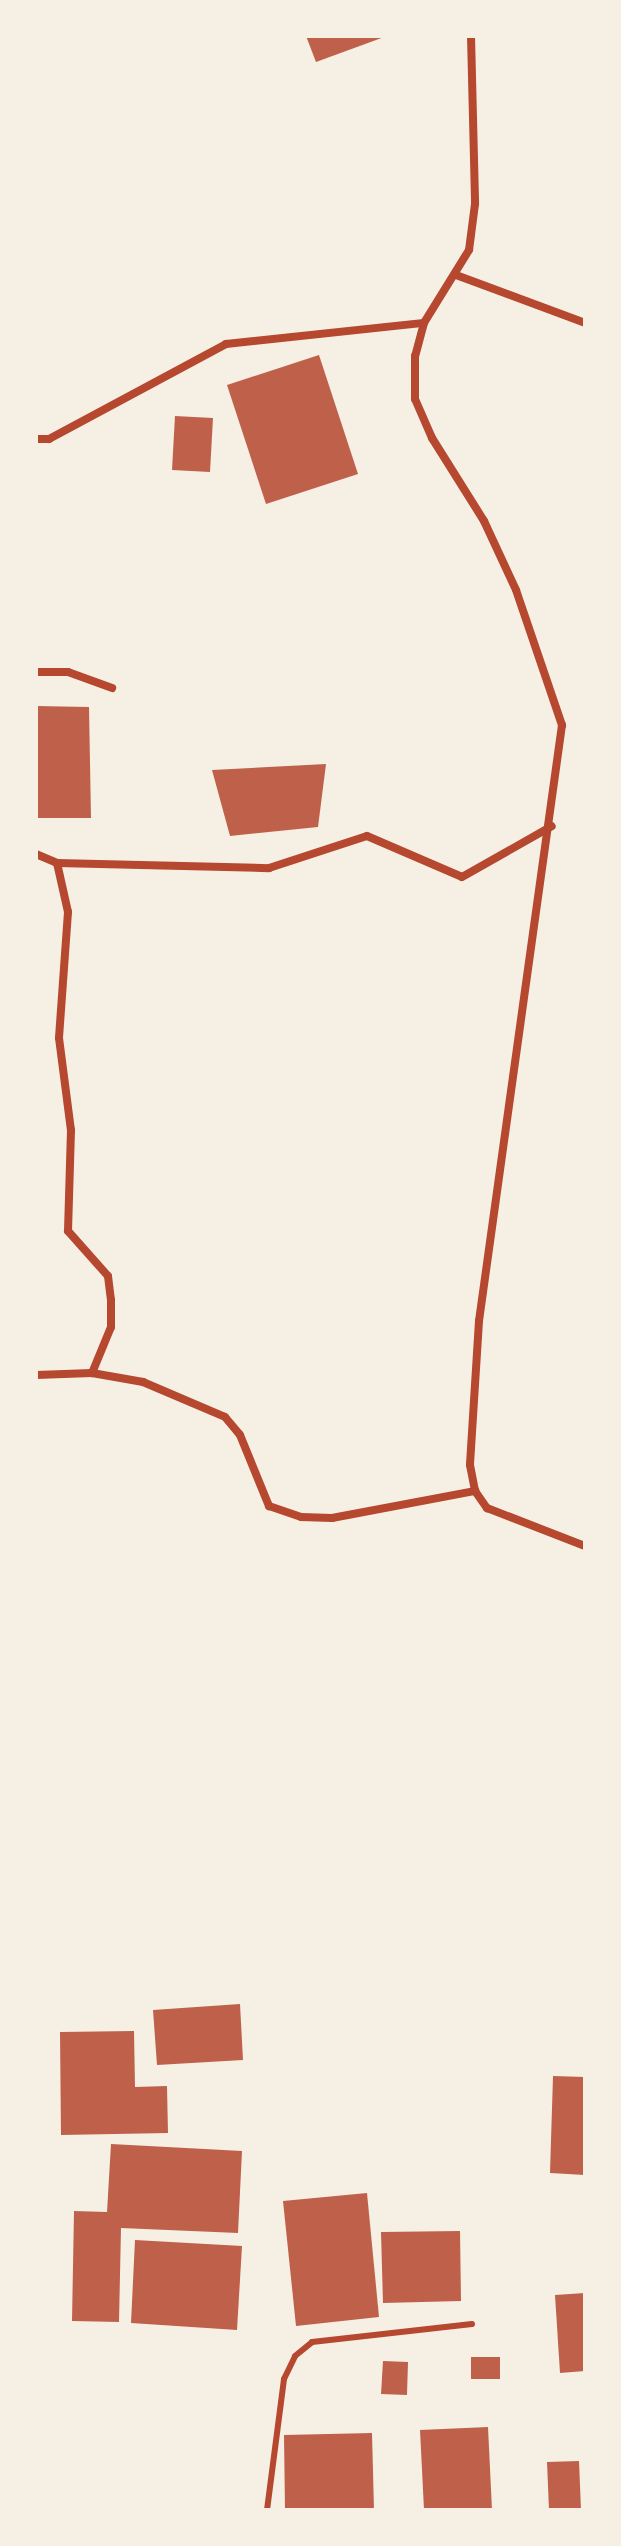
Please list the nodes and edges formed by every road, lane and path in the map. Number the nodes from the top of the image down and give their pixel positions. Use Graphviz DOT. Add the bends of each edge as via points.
graph roads {
  1 [pos="471,36"];
  2 [pos="456,275"];
  3 [pos="424,323"];
  4 [pos="585,323"];
  5 [pos="36,439"];
  6 [pos="36,672"];
  7 [pos="112,688"];
  8 [pos="552,826"];
  9 [pos="36,854"];
  10 [pos="57,863"];
  11 [pos="92,1373"];
  12 [pos="36,1375"];
  13 [pos="475,1491"];
  14 [pos="585,1546"];
  15 [pos="472,2324"];
  16 [pos="267,2510"];
  1 -- 2 [label="street" via="475,204 469,250"];
  2 -- 3 [label="street"];
  2 -- 4 [label="street"];
  3 -- 5 [label="street" via="226,344 49,439"];
  3 -- 8 [label="street" via="415,356 415,399 516,590 562,725"];
  6 -- 7 [label="street" via="68,672"];
  8 -- 10 [label="street" via="462,877 367,836 269,868"];
  8 -- 13 [label="street" via="479,1321 470,1465"];
  9 -- 10 [label="street"];
  10 -- 11 [label="street" via="68,912 59,1038 71,1130 68,1231 108,1276 111,1300 111,1327"];
  11 -- 12 [label="street"];
  11 -- 13 [label="street" via="143,1382 225,1417 240,1435 269,1506 301,1517 332,1518"];
  13 -- 14 [label="street" via="487,1508"];
  15 -- 16 [label="lane" via="312,2342 295,2356 284,2379"];
}
